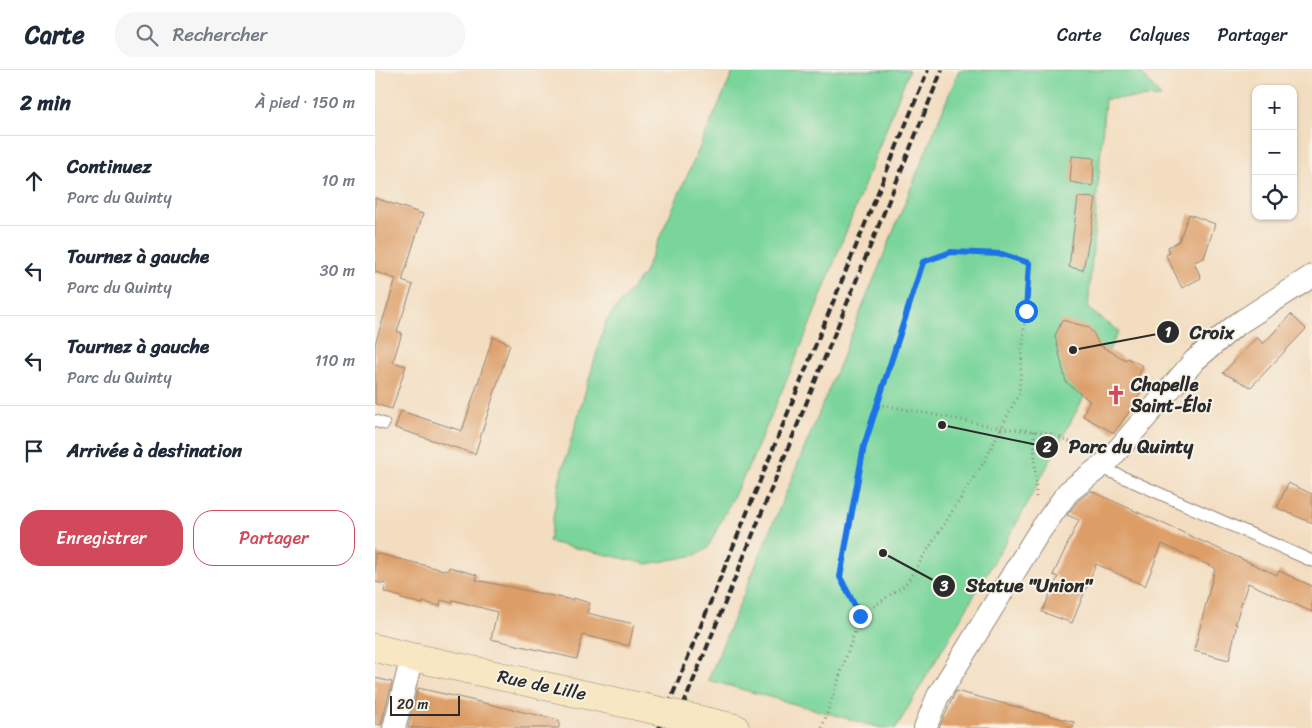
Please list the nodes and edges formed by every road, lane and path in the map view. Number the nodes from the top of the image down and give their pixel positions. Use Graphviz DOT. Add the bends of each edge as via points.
graph roads {
  1 [pos="1312,276"];
  2 [pos="878,404"];
  3 [pos="1001,428"];
  4 [pos="1034,431"];
  5 [pos="1069,441"];
  6 [pos="1100,467"];
  7 [pos="1036,497"];
  8 [pos="1312,561"];
  9 [pos="860,616"];
  10 [pos="375,648"];
  11 [pos="412,657"];
  12 [pos="394,728"];
  13 [pos="735,728"];
  14 [pos="822,728"];
  15 [pos="925,728"];
  1 -- 6 [label="street" via="1236,325 1195,360"];
  2 -- 3 [label="path"];
  2 -- 3 [label="path" via="923,262 951,252 1002,254 1029,263 1019,393"];
  2 -- 9 [label="path" via="864,446 840,577"];
  3 -- 4 [label="path"];
  3 -- 9 [label="path" via="985,460 906,584"];
  4 -- 5 [label="path"];
  4 -- 7 [label="path"];
  6 -- 8 [label="lane"];
  6 -- 15 [label="street" via="1068,492 1037,535 938,696"];
  9 -- 14 [label="path"];
  10 -- 11 [label="main road, Rue de Lille"];
  11 -- 12 [label="street"];
  11 -- 13 [label="main road, Rue de Lille, bridge"];
}
